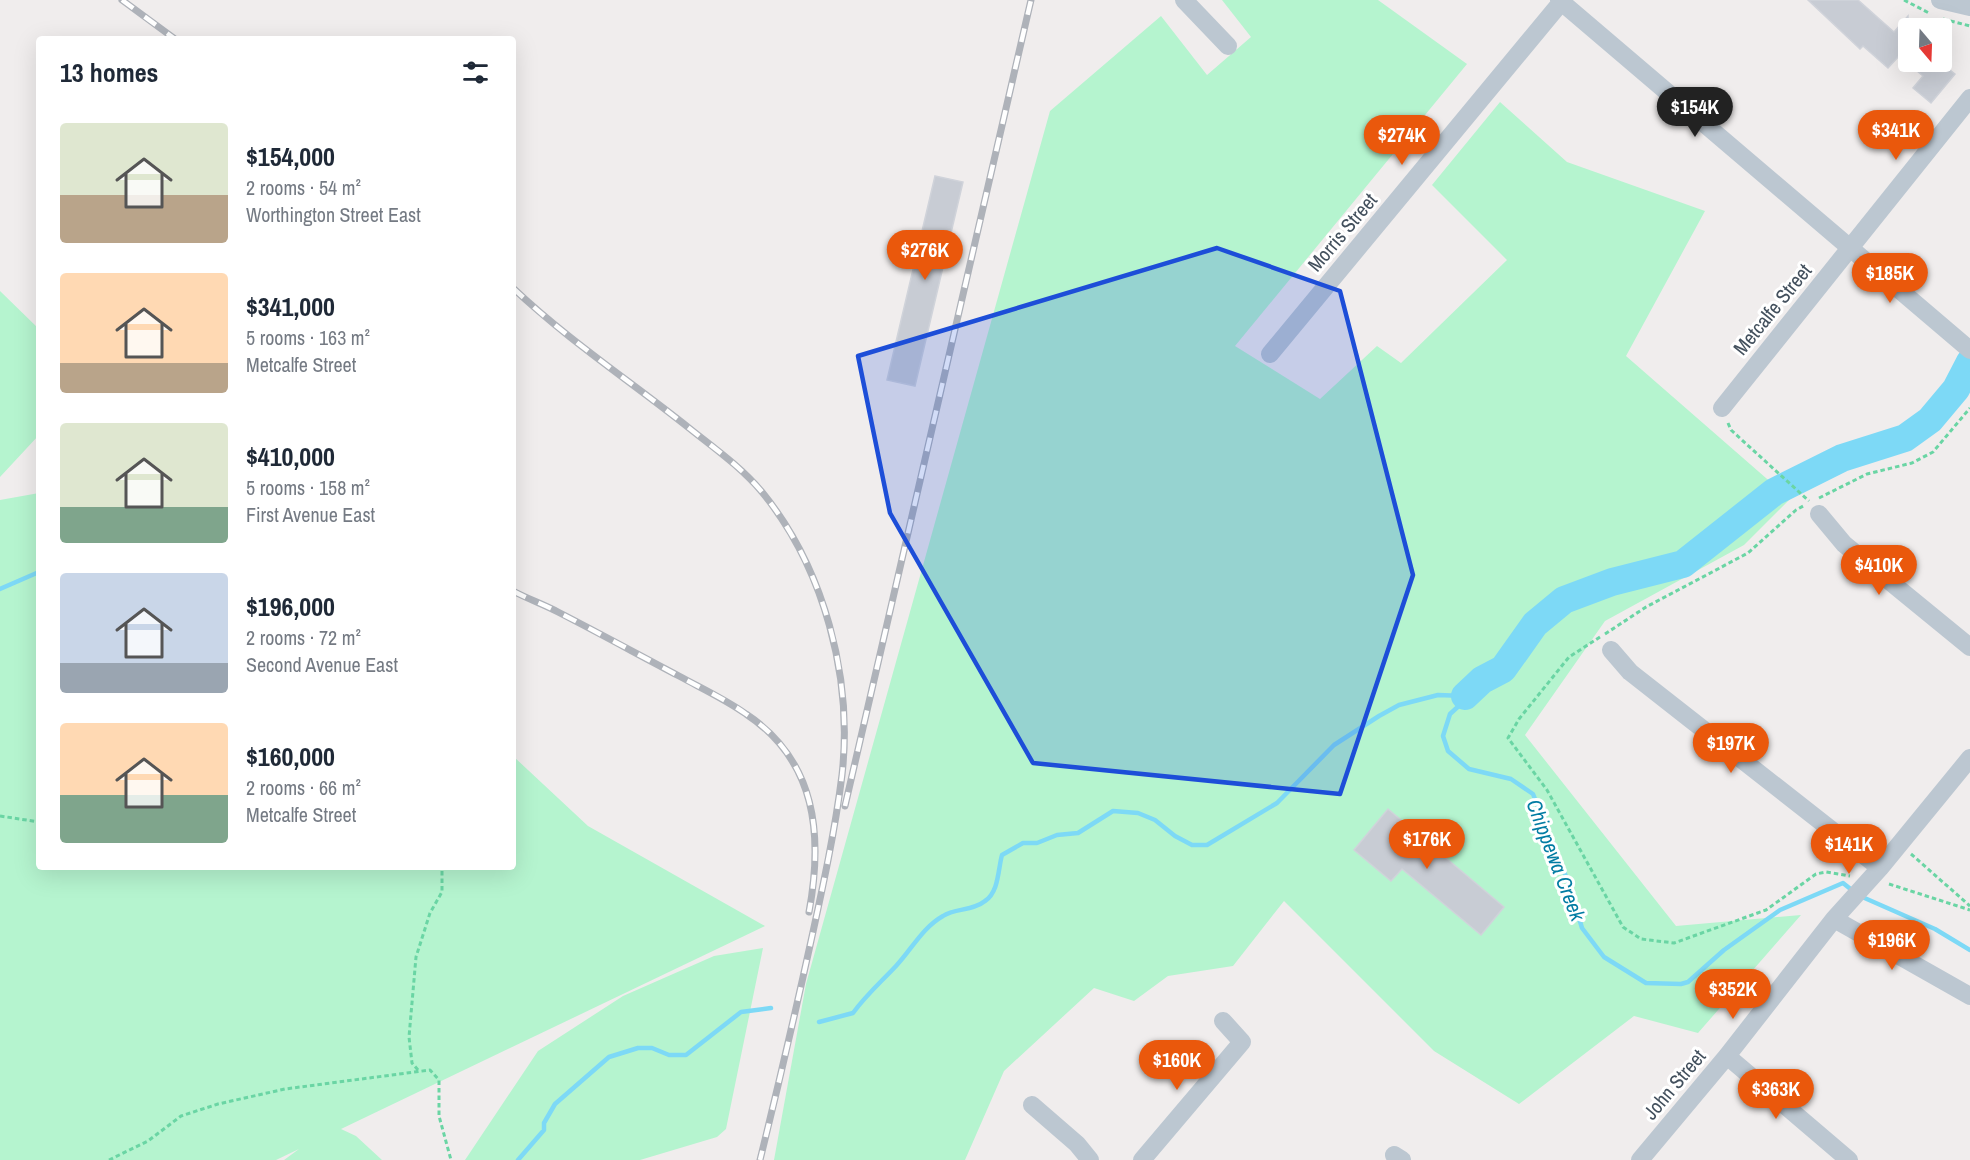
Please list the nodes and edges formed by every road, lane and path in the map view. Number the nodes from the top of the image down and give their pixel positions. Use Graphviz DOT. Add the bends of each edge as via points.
graph roads {
  1 [pos="1184,0"];
  2 [pos="1940,0"];
  3 [pos="1561,1"];
  4 [pos="1970,7"];
  5 [pos="1228,46"];
  6 [pos="1970,98"];
  7 [pos="1851,247"];
  8 [pos="1970,350"];
  9 [pos="1270,354"];
  10 [pos="1722,408"];
  11 [pos="1814,508"];
  12 [pos="1970,647"];
  13 [pos="1611,650"];
  14 [pos="1970,758"];
  15 [pos="0,816"];
  16 [pos="36,822"];
  17 [pos="1900,844"];
  18 [pos="442,870"];
  19 [pos="1881,875"];
  20 [pos="1970,908"];
  21 [pos="1834,919"];
  22 [pos="1970,996"];
  23 [pos="1223,1021"];
  24 [pos="1727,1056"];
  25 [pos="418,1070"];
  26 [pos="1032,1105"];
  27 [pos="109,1160"];
  28 [pos="450,1160"];
  29 [pos="1090,1160"];
  30 [pos="1142,1160"];
  31 [pos="1640,1160"];
  32 [pos="1849,1160"];
  1 -- 5 [label="street"];
  2 -- 4 [label="street"];
  3 -- 7 [label="street"];
  3 -- 9 [label="street, Morris Street"];
  6 -- 7 [label="street, Metcalfe Street"];
  7 -- 8 [label="street"];
  7 -- 10 [label="street, Metcalfe Street"];
  10 -- 11 [label="path" via="1731,430"];
  11 -- 12 [label="street" via="1844,544"];
  13 -- 19 [label="street" via="1630,672"];
  14 -- 17 [label="street, John Street"];
  15 -- 16 [label="path"];
  17 -- 19 [label="street, John Street"];
  17 -- 20 [label="path"];
  18 -- 25 [label="path" via="442,892 416,957 409,1036 412,1063"];
  19 -- 20 [label="path"];
  19 -- 21 [label="street, John Street"];
  21 -- 22 [label="street"];
  21 -- 24 [label="street, John Street"];
  23 -- 30 [label="street" via="1242,1042"];
  24 -- 31 [label="street, John Street"];
  24 -- 32 [label="street"];
  25 -- 27 [label="path" via="285,1089 218,1104 181,1116 148,1141"];
  25 -- 28 [label="path" via="430,1070 439,1080 439,1116"];
  26 -- 29 [label="street"];
}
